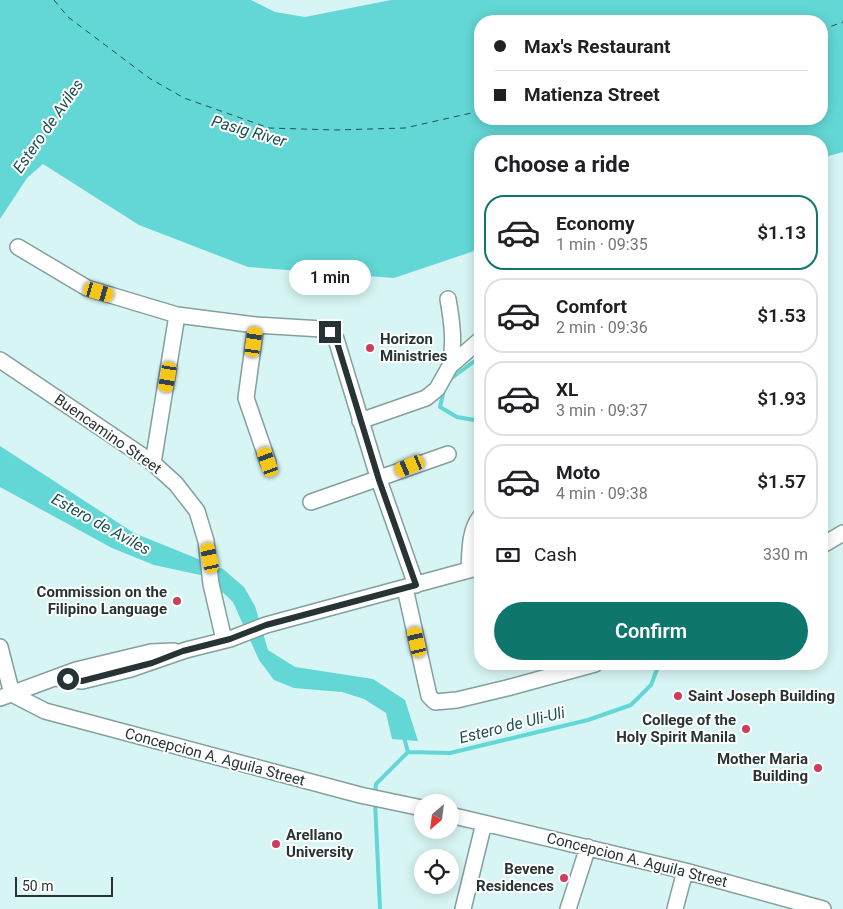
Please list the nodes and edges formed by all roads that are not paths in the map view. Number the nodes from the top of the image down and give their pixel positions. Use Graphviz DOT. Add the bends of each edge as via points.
graph roads {
  1 [pos="18,247"];
  2 [pos="448,299"];
  3 [pos="177,315"];
  4 [pos="256,325"];
  5 [pos="474,345"];
  6 [pos="0,360"];
  7 [pos="450,366"];
  8 [pos="360,421"];
  9 [pos="448,454"];
  10 [pos="268,462"];
  11 [pos="154,463"];
  12 [pos="379,480"];
  13 [pos="311,502"];
  14 [pos="474,528"];
  15 [pos="843,533"];
  16 [pos="828,542"];
  17 [pos="474,559"];
  18 [pos="474,570"];
  19 [pos="410,586"];
  20 [pos="227,639"];
  21 [pos="0,647"];
  22 [pos="572,670"];
  23 [pos="6,696"];
  24 [pos="414,806"];
  25 [pos="459,817"];
  26 [pos="484,823"];
  27 [pos="588,846"];
  28 [pos="685,871"];
  29 [pos="774,903"];
  30 [pos="463,909"];
  31 [pos="568,909"];
  32 [pos="675,909"];
  33 [pos="823,909"];
  1 -- 3 [label="street" via="87,288"];
  2 -- 7 [label="street" via="453,351"];
  3 -- 4 [label="street"];
  3 -- 11 [label="street"];
  4 -- 8 [label="street" via="330,332 336,339"];
  4 -- 10 [label="street" via="246,398"];
  5 -- 7 [label="street"];
  6 -- 11 [label="street, Buencamino Street"];
  7 -- 8 [label="street" via="437,388 426,398"];
  8 -- 12 [label="street"];
  9 -- 12 [label="street"];
  11 -- 20 [label="street, Buencamino Street" via="197,511 210,558 211,584"];
  12 -- 13 [label="street"];
  12 -- 19 [label="street"];
  14 -- 17 [label="street" via="471,545"];
  15 -- 16 [label="street"];
  18 -- 19 [label="street"];
  19 -- 20 [label="street" via="266,625"];
  19 -- 22 [label="street" via="429,696 435,702 457,700"];
  20 -- 23 [label="street" via="183,651 125,657 76,670"];
  21 -- 23 [label="street"];
  23 -- 24 [label="street, Concepcion A. Aguila Street" via="45,711 360,795"];
  25 -- 26 [label="street, Concepcion A. Aguila Street"];
  26 -- 27 [label="street, Concepcion A. Aguila Street"];
  26 -- 30 [label="street"];
  27 -- 28 [label="street, Concepcion A. Aguila Street"];
  27 -- 31 [label="street"];
  28 -- 29 [label="street, Concepcion A. Aguila Street"];
  28 -- 32 [label="street"];
  29 -- 33 [label="street, Concepcion A. Aguila Street"];
}
